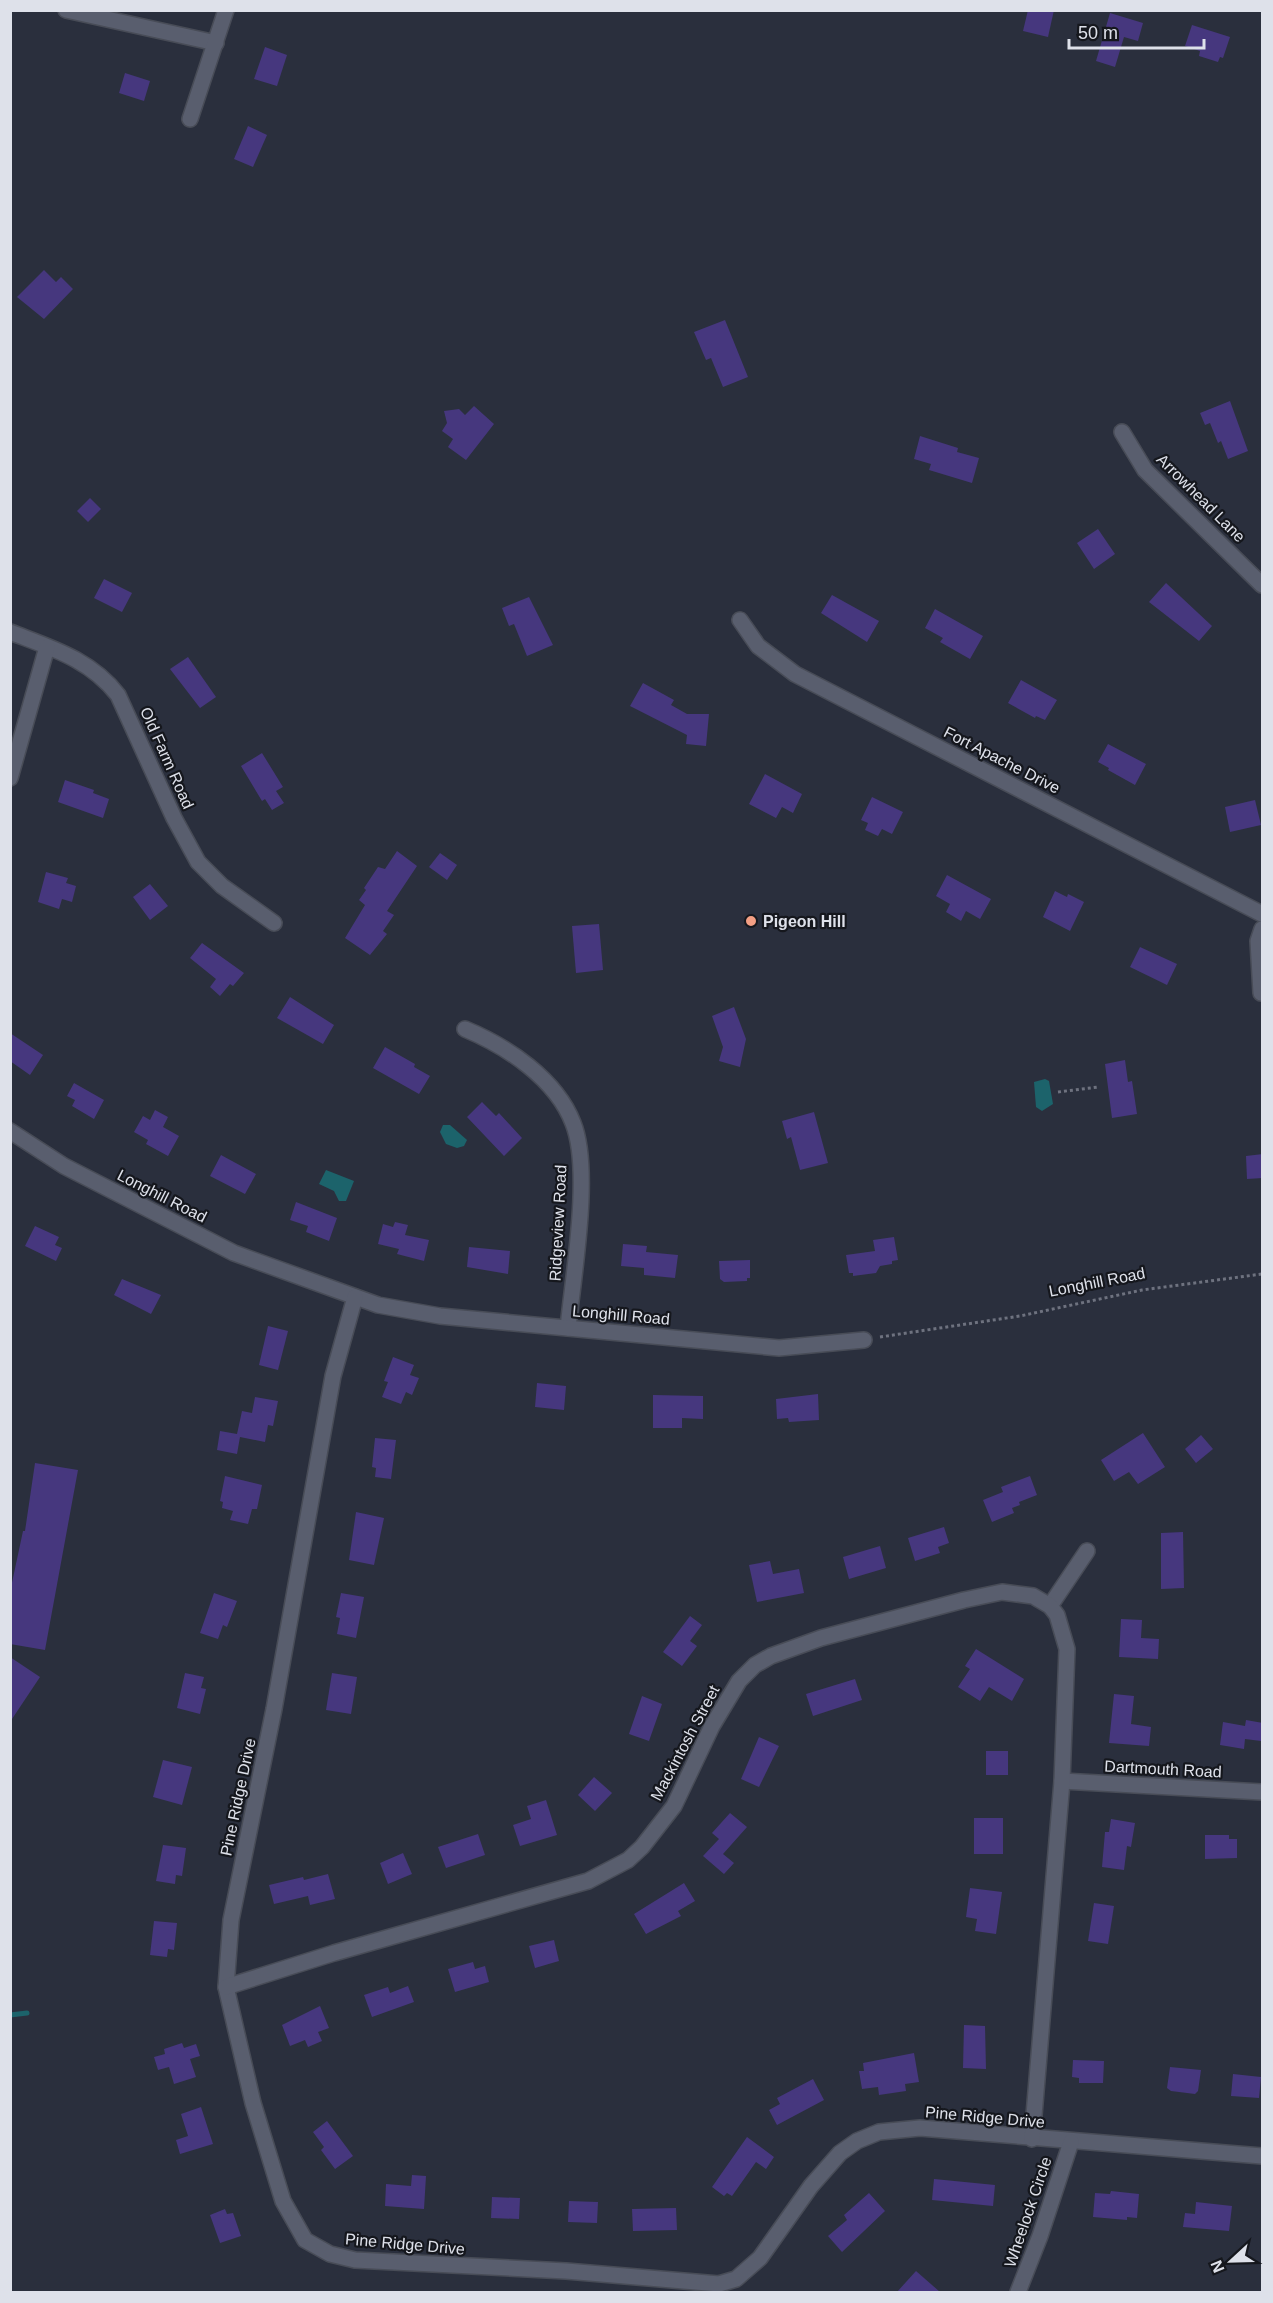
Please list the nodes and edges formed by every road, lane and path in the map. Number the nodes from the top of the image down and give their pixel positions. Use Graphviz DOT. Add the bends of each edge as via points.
graph roads {
  1 [pos="66,10"];
  2 [pos="226,10"];
  3 [pos="216,43"];
  4 [pos="189,119"];
  5 [pos="1122,432"];
  6 [pos="1263,585"];
  7 [pos="740,620"];
  8 [pos="10,632"];
  9 [pos="47,647"];
  10 [pos="10,777"];
  11 [pos="1263,914"];
  12 [pos="274,923"];
  13 [pos="1263,929"];
  14 [pos="1261,993"];
  15 [pos="465,1029"];
  16 [pos="1098,1087"];
  17 [pos="1058,1092"];
  18 [pos="10,1131"];
  19 [pos="1263,1274"];
  20 [pos="356,1297"];
  21 [pos="568,1328"];
  22 [pos="864,1340"];
  23 [pos="1087,1551"];
  24 [pos="1050,1606"];
  25 [pos="1062,1781"];
  26 [pos="1263,1792"];
  27 [pos="226,1987"];
  28 [pos="1032,2139"];
  29 [pos="1071,2142"];
  30 [pos="1263,2156"];
  31 [pos="1018,2292"];
  1 -- 3 [label="street"];
  2 -- 3 [label="street"];
  3 -- 4 [label="street"];
  5 -- 6 [label="street, Arrowhead Lane" via="1145,470"];
  7 -- 11 [label="street, Fort Apache Drive" via="758,646 795,674"];
  8 -- 9 [label="street, Old Farm Road"];
  9 -- 10 [label="street"];
  9 -- 12 [label="street, Old Farm Road" via="97,671 118,695 194,855 222,886"];
  13 -- 14 [label="street" via="1258,941"];
  15 -- 21 [label="street, Ridgeview Road" via="500,1047 541,1077 561,1099 574,1124 581,1192"];
  16 -- 17 [label="path"];
  18 -- 20 [label="street, Longhill Road" via="64,1166 234,1253"];
  19 -- 22 [label="path, Longhill Road" via="1142,1290 1020,1316"];
  20 -- 21 [label="street, Longhill Road" via="440,1316"];
  20 -- 27 [label="street, Pine Ridge Drive" via="333,1376 274,1709 231,1920"];
  21 -- 22 [label="street, Longhill Road" via="779,1348"];
  23 -- 24 [label="street"];
  24 -- 25 [label="street" via="1060,1623 1067,1649"];
  24 -- 27 [label="street, Mackintosh Street" via="1033,1596 1002,1592 821,1638 771,1656 739,1681 712,1726 674,1806 628,1860 588,1881"];
  25 -- 26 [label="street, Dartmouth Road"];
  25 -- 28 [label="street"];
  27 -- 28 [label="street, Pine Ridge Drive" via="253,2103 283,2201 305,2240 330,2254 355,2260 719,2284 736,2279 759,2258 818,2178 857,2141 879,2132 920,2128"];
  28 -- 29 [label="street, Pine Ridge Drive"];
  29 -- 30 [label="street, Pine Ridge Drive"];
  29 -- 31 [label="street, Wheelock Circle"];
}
